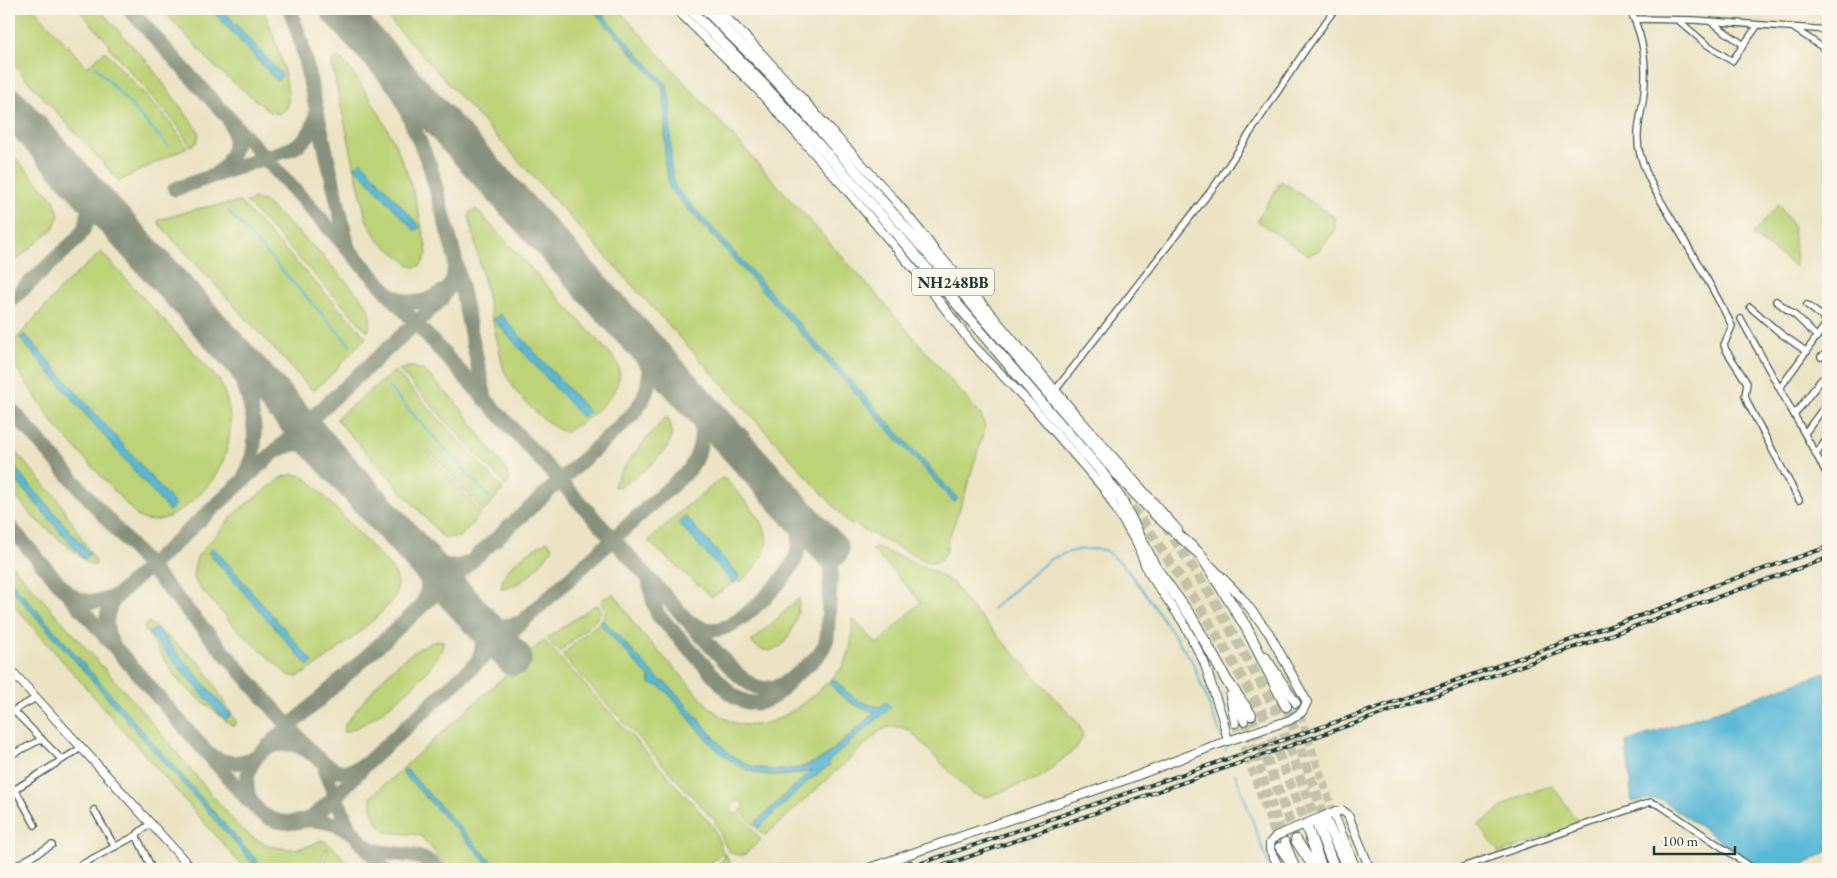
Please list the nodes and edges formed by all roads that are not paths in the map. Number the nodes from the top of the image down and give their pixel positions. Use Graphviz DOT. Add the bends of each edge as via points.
graph roads {
  1 [pos="676,9"];
  2 [pos="689,9"];
  3 [pos="705,9"];
  4 [pos="717,9"];
  5 [pos="1334,9"];
  6 [pos="1629,9"];
  7 [pos="1634,18"];
  8 [pos="1678,20"];
  9 [pos="1710,22"];
  10 [pos="1758,25"];
  11 [pos="1792,27"];
  12 [pos="1828,30"];
  13 [pos="1744,46"];
  14 [pos="1828,51"];
  15 [pos="935,258"];
  16 [pos="1776,301"];
  17 [pos="1807,305"];
  18 [pos="1750,307"];
  19 [pos="1741,319"];
  20 [pos="1828,321"];
  21 [pos="1817,337"];
  22 [pos="1807,352"];
  23 [pos="1828,352"];
  24 [pos="1821,357"];
  25 [pos="1828,376"];
  26 [pos="1780,388"];
  27 [pos="1052,393"];
  28 [pos="1828,402"];
  29 [pos="1795,414"];
  30 [pos="1806,434"];
  31 [pos="1827,441"];
  32 [pos="1817,454"];
  33 [pos="1828,476"];
  34 [pos="1799,500"];
  35 [pos="1201,555"];
  36 [pos="9,668"];
  37 [pos="1227,681"];
  38 [pos="36,698"];
  39 [pos="1291,705"];
  40 [pos="11,712"];
  41 [pos="1248,718"];
  42 [pos="1235,723"];
  43 [pos="42,739"];
  44 [pos="1228,740"];
  45 [pos="81,748"];
  46 [pos="9,756"];
  47 [pos="62,760"];
  48 [pos="15,789"];
  49 [pos="9,792"];
  50 [pos="94,810"];
  51 [pos="1321,821"];
  52 [pos="150,824"];
  53 [pos="35,825"];
  54 [pos="137,835"];
  55 [pos="1296,840"];
  56 [pos="52,845"];
  57 [pos="1282,845"];
  58 [pos="115,847"];
  59 [pos="10,869"];
  60 [pos="73,869"];
  61 [pos="152,869"];
  62 [pos="192,869"];
  63 [pos="866,869"];
  64 [pos="1280,869"];
  65 [pos="1296,869"];
  66 [pos="1315,869"];
  67 [pos="1322,869"];
  68 [pos="1335,869"];
  69 [pos="1348,869"];
  70 [pos="1356,869"];
  71 [pos="1370,869"];
  72 [pos="1457,869"];
  73 [pos="1754,869"];
  1 -- 44 [label="street" via="757,89 924,280 972,344 1034,408 1104,489 1137,544 1148,572 1183,622 1204,662"];
  2 -- 37 [label="highway, NH248BB" via="764,84 863,194 1100,470 1130,515 1155,566 1192,618"];
  3 -- 15 [label="highway, NH248BB" via="773,77"];
  4 -- 15 [label="street" via="855,156 927,239"];
  5 -- 27 [label="street" via="1216,184"];
  6 -- 7 [label="street"];
  7 -- 8 [label="street"];
  7 -- 34 [label="street" via="1645,50 1638,137 1642,161 1730,322 1732,329 1725,342 1726,350 1747,383 1745,396 1748,404"];
  8 -- 9 [label="street"];
  8 -- 13 [label="street" via="1730,61"];
  9 -- 10 [label="street"];
  9 -- 13 [label="street"];
  10 -- 11 [label="street"];
  10 -- 13 [label="street"];
  11 -- 12 [label="street"];
  11 -- 14 [label="street"];
  15 -- 27 [label="highway, NH248BB"];
  16 -- 21 [label="street"];
  17 -- 20 [label="street"];
  18 -- 22 [label="street"];
  19 -- 26 [label="street"];
  20 -- 21 [label="street"];
  21 -- 22 [label="street"];
  22 -- 26 [label="street"];
  23 -- 24 [label="street"];
  25 -- 29 [label="street"];
  26 -- 29 [label="street"];
  27 -- 35 [label="highway, NH248BB" via="1125,483"];
  28 -- 30 [label="street"];
  29 -- 30 [label="street"];
  30 -- 32 [label="street"];
  31 -- 32 [label="street"];
  32 -- 33 [label="street"];
  35 -- 39 [label="highway"];
  35 -- 44 [label="street" via="1269,632 1307,702 1302,712 1290,720"];
  36 -- 38 [label="street"];
  37 -- 41 [label="highway"];
  37 -- 42 [label="street"];
  38 -- 40 [label="street"];
  38 -- 45 [label="street"];
  40 -- 43 [label="street"];
  43 -- 46 [label="street"];
  43 -- 47 [label="street"];
  44 -- 63 [label="street" via="1132,778"];
  45 -- 47 [label="street"];
  45 -- 52 [label="street"];
  47 -- 48 [label="street"];
  48 -- 49 [label="street"];
  48 -- 53 [label="street"];
  50 -- 58 [label="street"];
  51 -- 67 [label="highway"];
  51 -- 68 [label="highway"];
  51 -- 69 [label="highway"];
  51 -- 70 [label="street"];
  52 -- 54 [label="street"];
  52 -- 62 [label="street"];
  54 -- 58 [label="street"];
  54 -- 61 [label="street"];
  55 -- 66 [label="highway"];
  56 -- 59 [label="street"];
  57 -- 65 [label="street"];
  58 -- 60 [label="street"];
  64 -- 71 [label="street" via="1270,850 1276,836 1336,811 1348,815"];
  72 -- 73 [label="street" via="1651,802"];
}
